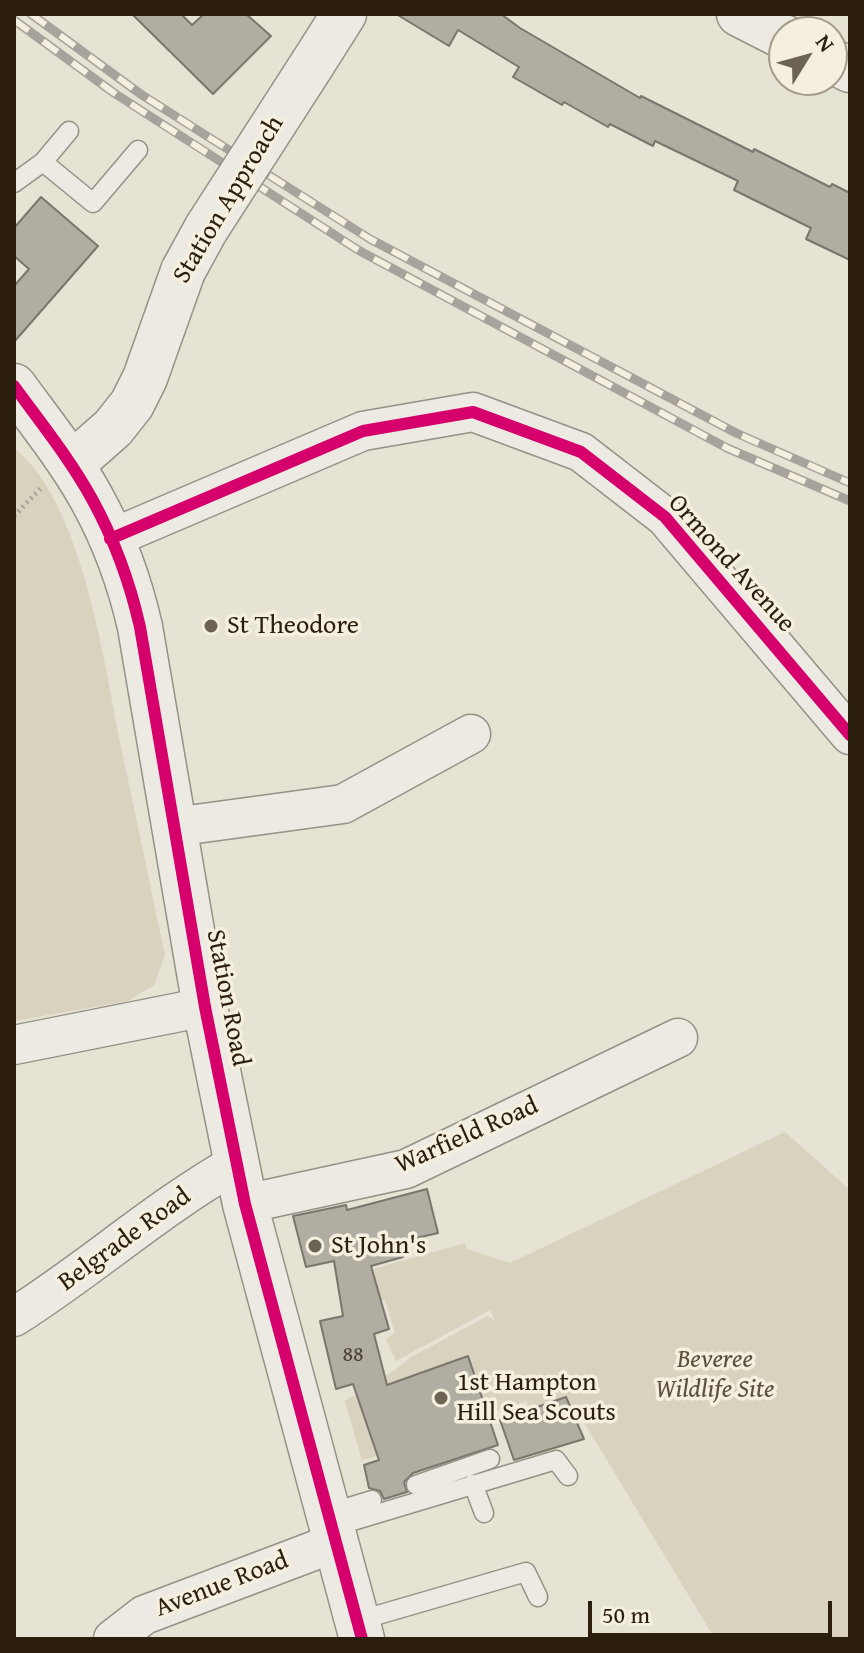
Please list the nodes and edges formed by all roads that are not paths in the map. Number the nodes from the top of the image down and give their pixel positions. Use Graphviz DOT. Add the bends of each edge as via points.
graph roads {
  1 [pos="344,14"];
  2 [pos="739,14"];
  3 [pos="768,29"];
  4 [pos="69,131"];
  5 [pos="138,150"];
  6 [pos="43,162"];
  7 [pos="14,183"];
  8 [pos="14,386"];
  9 [pos="71,465"];
  10 [pos="110,539"];
  11 [pos="471,734"];
  12 [pos="850,735"];
  13 [pos="174,827"];
  14 [pos="205,1007"];
  15 [pos="678,1038"];
  16 [pos="14,1045"];
  17 [pos="241,1183"];
  18 [pos="14,1317"];
  19 [pos="490,1459"];
  20 [pos="568,1476"];
  21 [pos="473,1484"];
  22 [pos="416,1485"];
  23 [pos="372,1500"];
  24 [pos="484,1513"];
  25 [pos="333,1527"];
  26 [pos="538,1597"];
  27 [pos="359,1630"];
  28 [pos="113,1639"];
  1 -- 9 [label="street, Station Approach, bridge" via="183,271 132,404"];
  2 -- 3 [label="street"];
  4 -- 6 [label="lane"];
  5 -- 6 [label="lane" via="93,203"];
  6 -- 7 [label="lane"];
  8 -- 9 [label="street, Station Road"];
  9 -- 10 [label="street, Station Road"];
  10 -- 12 [label="street, Ormond Avenue" via="363,431 473,412 581,452 665,517"];
  10 -- 13 [label="street, Station Road" via="140,627"];
  11 -- 13 [label="street" via="343,804"];
  13 -- 14 [label="street, Station Road"];
  14 -- 16 [label="street"];
  14 -- 17 [label="street, Station Road"];
  15 -- 17 [label="street, Warfield Road" via="406,1169"];
  17 -- 18 [label="street, Belgrade Road" via="209,1179"];
  17 -- 25 [label="street, Station Road"];
  19 -- 22 [label="lane"];
  20 -- 21 [label="lane" via="556,1460"];
  21 -- 24 [label="lane"];
  21 -- 25 [label="lane"];
  23 -- 25 [label="lane"];
  25 -- 27 [label="street, Station Road"];
  25 -- 28 [label="street, Avenue Road" via="144,1615"];
  26 -- 27 [label="lane" via="526,1572"];
}
